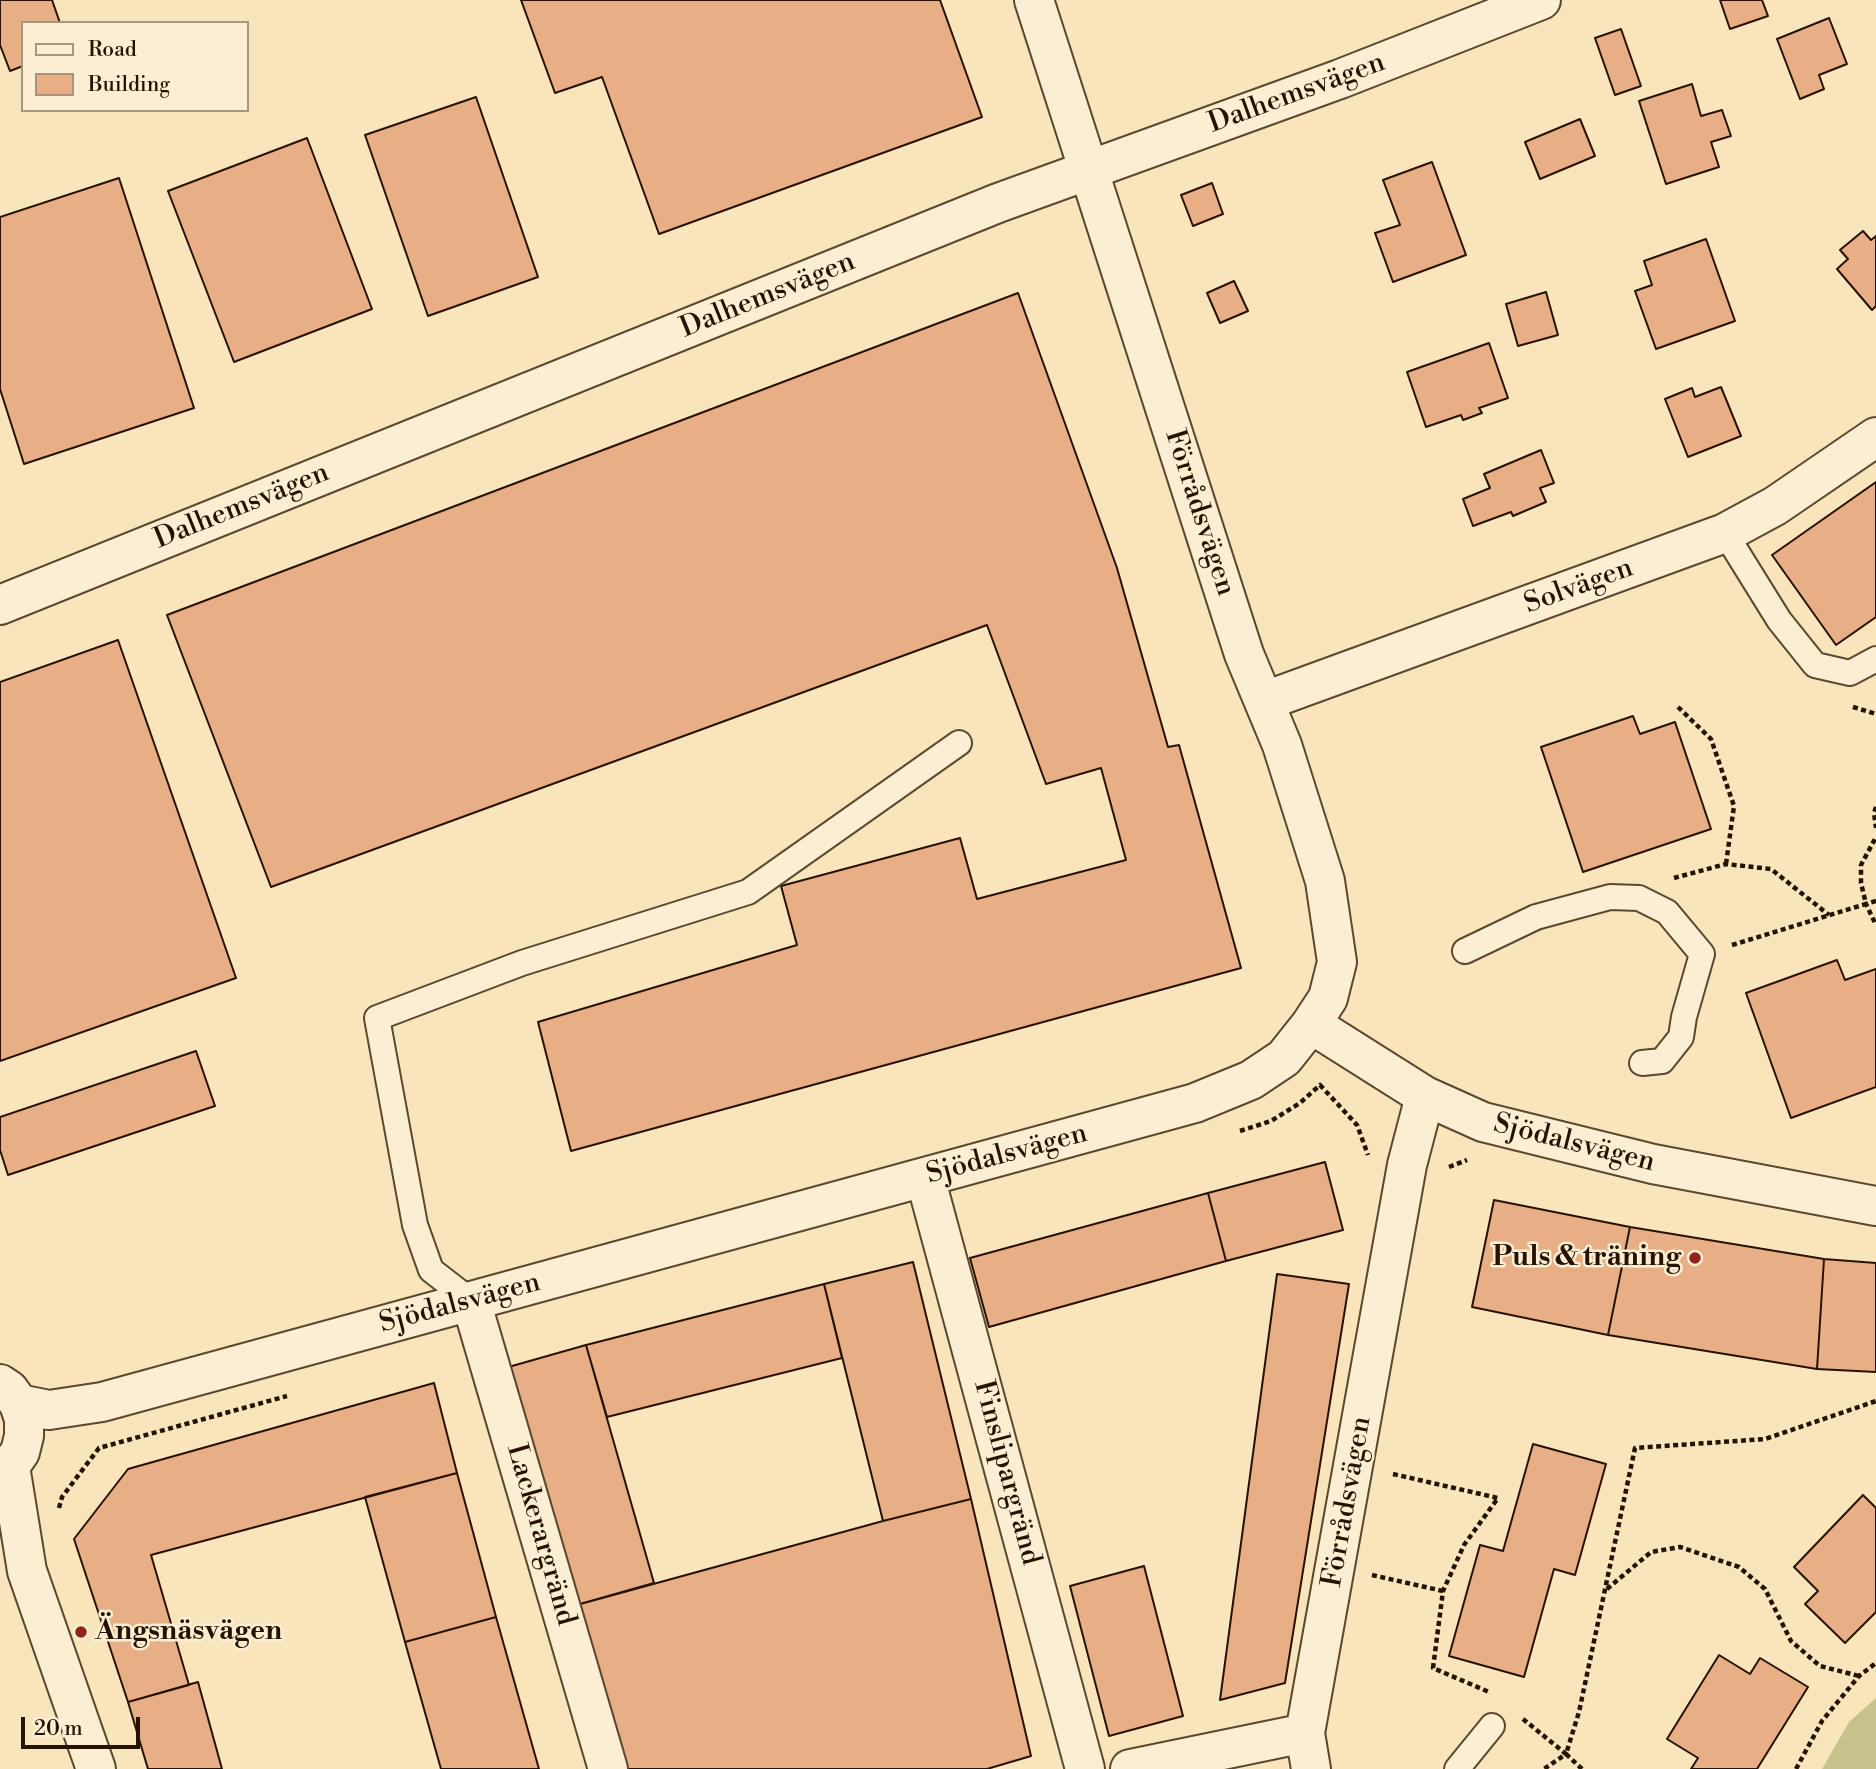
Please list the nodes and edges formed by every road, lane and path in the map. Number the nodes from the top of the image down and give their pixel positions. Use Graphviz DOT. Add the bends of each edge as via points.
graph roads {
  1 [pos="1034,0"];
  2 [pos="1541,0"];
  3 [pos="1089,170"];
  4 [pos="1876,437"];
  5 [pos="1725,533"];
  6 [pos="0,605"];
  7 [pos="1876,659"];
  8 [pos="1265,701"];
  9 [pos="1843,704"];
  10 [pos="1678,707"];
  11 [pos="1876,714"];
  12 [pos="959,743"];
  13 [pos="1876,807"];
  14 [pos="1876,828"];
  15 [pos="1876,837"];
  16 [pos="1726,864"];
  17 [pos="1610,897"];
  18 [pos="1876,901"];
  19 [pos="1866,905"];
  20 [pos="1830,916"];
  21 [pos="1876,925"];
  22 [pos="1465,951"];
  23 [pos="1702,954"];
  24 [pos="1311,1024"];
  25 [pos="1642,1063"];
  26 [pos="1425,1096"];
  27 [pos="1238,1132"];
  28 [pos="1370,1158"];
  29 [pos="925,1177"];
  30 [pos="1876,1206"];
  31 [pos="471,1301"];
  32 [pos="298,1393"];
  33 [pos="9,1394"];
  34 [pos="1876,1401"];
  35 [pos="102,1402"];
  36 [pos="10,1464"];
  37 [pos="1354,1465"];
  38 [pos="56,1518"];
  39 [pos="0,1532"];
  40 [pos="1336,1567"];
  41 [pos="27,1571"];
  42 [pos="1443,1591"];
  43 [pos="1605,1591"];
  44 [pos="1876,1663"];
  45 [pos="1859,1676"];
  46 [pos="1491,1693"];
  47 [pos="1513,1710"];
  48 [pos="1492,1726"];
  49 [pos="1308,1751"];
  50 [pos="1566,1755"];
  51 [pos="96,1769"];
  52 [pos="608,1769"];
  53 [pos="1085,1769"];
  54 [pos="1130,1769"];
  55 [pos="1457,1769"];
  56 [pos="1544,1769"];
  57 [pos="1582,1769"];
  58 [pos="1796,1769"];
  1 -- 3 [label="street, Förrådsvägen"];
  2 -- 3 [label="street, Dalhemsvägen"];
  3 -- 6 [label="street, Dalhemsvägen"];
  3 -- 8 [label="street, Förrådsvägen" via="1244,654"];
  4 -- 5 [label="street, Solvägen" via="1775,506"];
  5 -- 7 [label="lane" via="1779,620 1815,665 1850,673"];
  5 -- 8 [label="street, Solvägen"];
  8 -- 24 [label="street, Förrådsvägen" via="1325,881 1337,962 1328,998"];
  9 -- 11 [label="path"];
  10 -- 16 [label="path" via="1711,739 1734,806"];
  12 -- 31 [label="lane" via="748,892 522,963 377,1018 415,1225 431,1270"];
  13 -- 14 [label="path"];
  15 -- 19 [label="path" via="1861,865"];
  16 -- 17 [label="path"];
  16 -- 20 [label="path" via="1771,869"];
  17 -- 22 [label="lane" via="1536,917"];
  17 -- 23 [label="lane" via="1639,898 1667,912"];
  18 -- 19 [label="path"];
  19 -- 20 [label="path"];
  19 -- 21 [label="path"];
  20 -- 23 [label="path"];
  23 -- 25 [label="lane" via="1681,1037 1662,1061"];
  24 -- 26 [label="street, Sjödalsvägen"];
  24 -- 29 [label="street, Sjödalsvägen" via="1284,1058 1251,1080 1195,1103"];
  26 -- 30 [label="street, Sjödalsvägen" via="1483,1122 1653,1164"];
  26 -- 37 [label="street, Förrådsvägen" via="1407,1165"];
  27 -- 28 [label="path" via="1270,1121 1320,1085 1357,1125"];
  29 -- 31 [label="street, Sjödalsvägen"];
  29 -- 53 [label="street, Finslipargränd"];
  31 -- 35 [label="street, Sjödalsvägen"];
  31 -- 52 [label="street, Lackerargränd"];
  32 -- 38 [label="path" via="99,1448 62,1497"];
  33 -- 35 [label="street, Sjödalsvägen" via="49,1410"];
  33 -- 36 [label="street" via="24,1419 24,1436"];
  34 -- 43 [label="path" via="1765,1439 1635,1448"];
  35 -- 36 [label="street, Sjödalsvägen"];
  36 -- 41 [label="street"];
  37 -- 40 [label="street, Förrådsvägen"];
  37 -- 42 [label="path" via="1498,1498 1464,1545"];
  39 -- 41 [label="street"];
  40 -- 42 [label="path"];
  40 -- 49 [label="street, Förrådsvägen"];
  41 -- 51 [label="street"];
  42 -- 46 [label="path" via="1433,1668"];
  43 -- 45 [label="path" via="1651,1552 1680,1547 1740,1567 1765,1589 1791,1641 1820,1666"];
  43 -- 50 [label="path"];
  44 -- 45 [label="path"];
  45 -- 58 [label="path" via="1822,1721"];
  47 -- 50 [label="path"];
  48 -- 55 [label="lane"];
  49 -- 54 [label="street, Förrådsvägen"];
  50 -- 56 [label="path"];
  50 -- 57 [label="path"];
}
